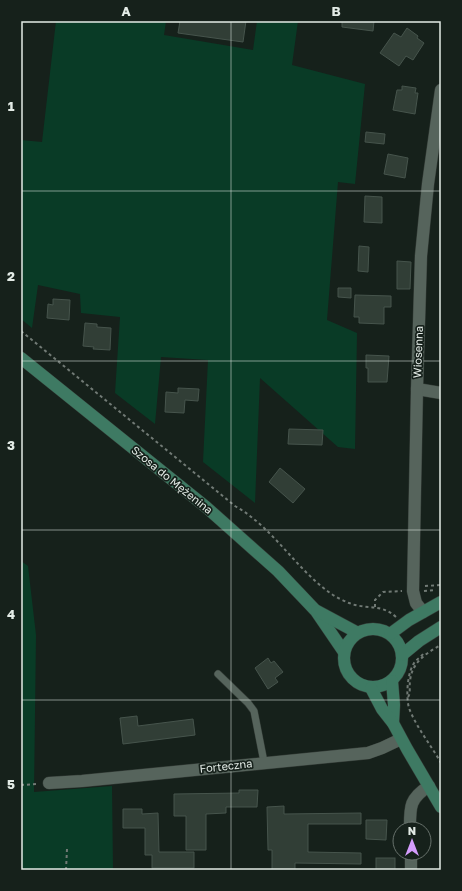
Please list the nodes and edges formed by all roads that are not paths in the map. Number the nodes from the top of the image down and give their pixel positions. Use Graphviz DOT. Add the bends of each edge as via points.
graph roads {
  1 [pos="441,90"];
  2 [pos="21,358"];
  3 [pos="417,389"];
  4 [pos="441,393"];
  5 [pos="441,602"];
  6 [pos="316,611"];
  7 [pos="423,612"];
  8 [pos="441,627"];
  9 [pos="358,633"];
  10 [pos="390,634"];
  11 [pos="344,652"];
  12 [pos="402,655"];
  13 [pos="218,674"];
  14 [pos="392,681"];
  15 [pos="371,688"];
  16 [pos="393,723"];
  17 [pos="401,739"];
  18 [pos="264,762"];
  19 [pos="49,783"];
  20 [pos="429,786"];
  21 [pos="441,807"];
  22 [pos="410,821"];
  1 -- 3 [label="street, Wiosenna" via="421,256"];
  2 -- 6 [label="main road, Szosa do Mężenina" via="206,507 278,571"];
  3 -- 4 [label="street"];
  3 -- 7 [label="street, Wiosenna" via="413,585 416,603"];
  5 -- 7 [label="main road"];
  6 -- 9 [label="main road, Szosa do Mężenina"];
  6 -- 11 [label="main road, Szosa do Mężenina"];
  7 -- 10 [label="main road" via="399,620"];
  8 -- 12 [label="main road" via="418,641"];
  9 -- 10 [label="main road" via="369,629"];
  9 -- 11 [label="main road" via="347,644"];
  10 -- 12 [label="main road" via="398,643"];
  11 -- 15 [label="main road" via="345,669 349,676 362,686"];
  12 -- 14 [label="main road" via="401,669"];
  13 -- 18 [label="lane" via="254,711"];
  14 -- 15 [label="main road" via="382,687"];
  14 -- 16 [label="main road"];
  15 -- 16 [label="main road"];
  16 -- 17 [label="main road"];
  17 -- 18 [label="street, Forteczna" via="368,753"];
  17 -- 20 [label="main road"];
  18 -- 19 [label="street, Forteczna"];
  20 -- 21 [label="main road"];
  20 -- 22 [label="street" via="413,800"];
}
